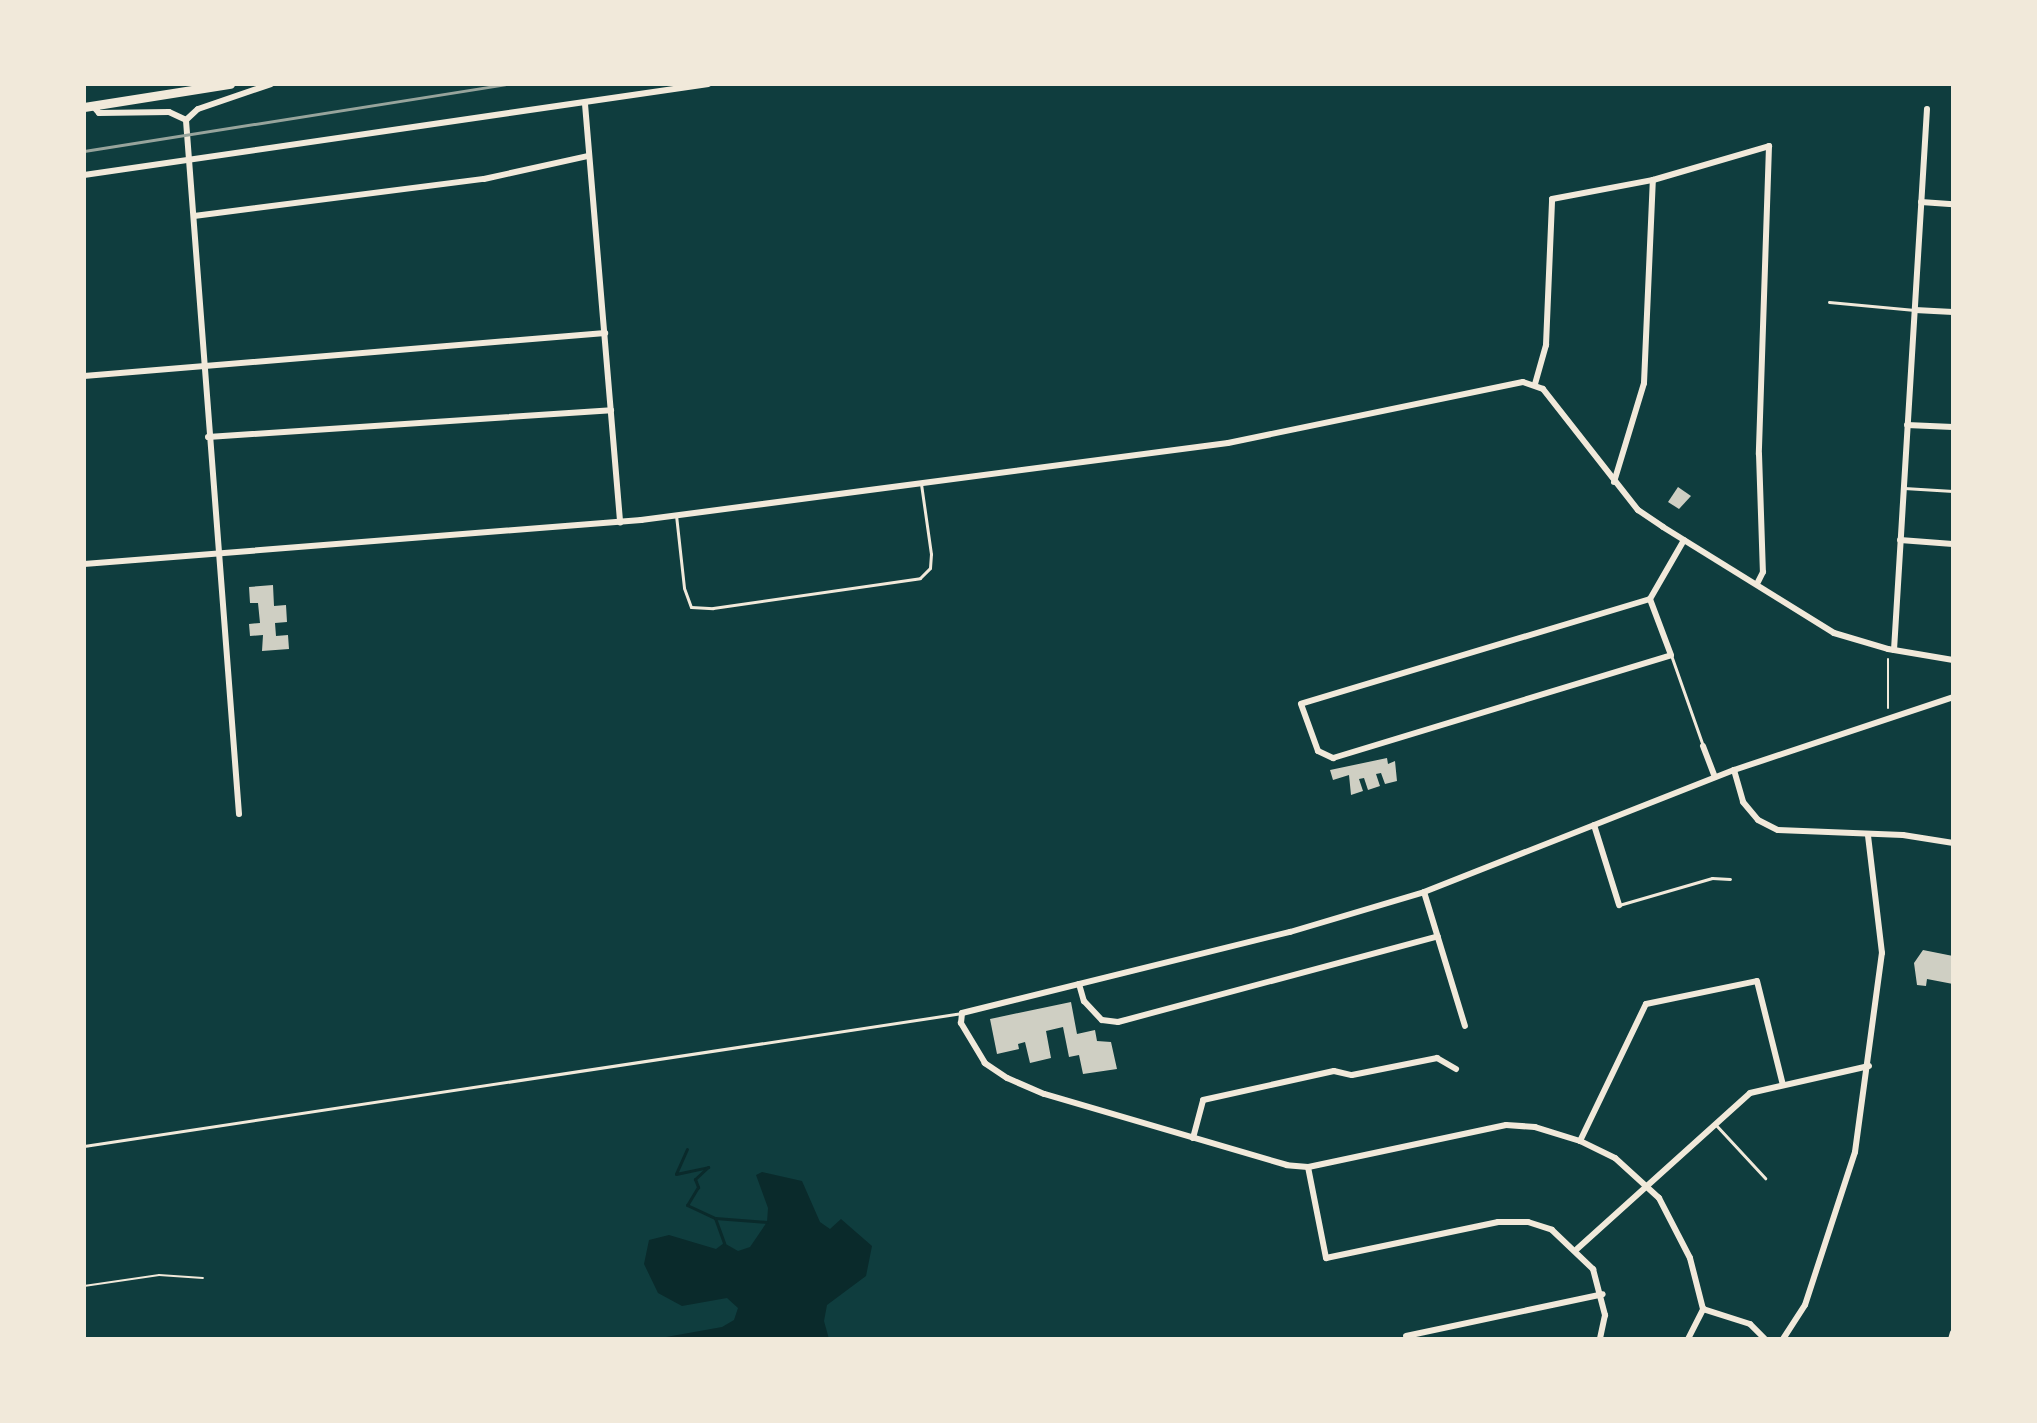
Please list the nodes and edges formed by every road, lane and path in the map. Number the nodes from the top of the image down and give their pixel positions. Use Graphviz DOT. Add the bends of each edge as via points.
graph roads {
  1 [pos="230,84"];
  2 [pos="271,84"];
  3 [pos="298,84"];
  4 [pos="708,84"];
  5 [pos="585,104"];
  6 [pos="88,107"];
  7 [pos="1927,109"];
  8 [pos="186,120"];
  9 [pos="588,156"];
  10 [pos="192,160"];
  11 [pos="84,175"];
  12 [pos="1653,180"];
  13 [pos="1921,202"];
  14 [pos="1953,204"];
  15 [pos="194,216"];
  16 [pos="1829,302"];
  17 [pos="1915,310"];
  18 [pos="1953,312"];
  19 [pos="605,333"];
  20 [pos="203,365"];
  21 [pos="84,376"];
  22 [pos="1535,384"];
  23 [pos="611,410"];
  24 [pos="1907,425"];
  25 [pos="1953,427"];
  26 [pos="208,437"];
  27 [pos="1614,482"];
  28 [pos="921,484"];
  29 [pos="1904,488"];
  30 [pos="1953,491"];
  31 [pos="676,515"];
  32 [pos="620,523"];
  33 [pos="1684,540"];
  34 [pos="1900,540"];
  35 [pos="1953,544"];
  36 [pos="217,554"];
  37 [pos="84,564"];
  38 [pos="1758,582"];
  39 [pos="1650,599"];
  40 [pos="1891,650"];
  41 [pos="1671,655"];
  42 [pos="1953,660"];
  43 [pos="1953,697"];
  44 [pos="1888,718"];
  45 [pos="1703,746"];
  46 [pos="1734,770"];
  47 [pos="1715,777"];
  48 [pos="239,814"];
  49 [pos="1594,825"];
  50 [pos="1868,835"];
  51 [pos="1953,843"];
  52 [pos="1730,879"];
  53 [pos="1424,892"];
  54 [pos="1619,905"];
  55 [pos="1438,936"];
  56 [pos="1079,984"];
  57 [pos="962,1013"];
  58 [pos="1465,1026"];
  59 [pos="1869,1066"];
  60 [pos="1456,1069"];
  61 [pos="1783,1085"];
  62 [pos="1715,1124"];
  63 [pos="1193,1138"];
  64 [pos="1580,1141"];
  65 [pos="84,1146"];
  66 [pos="1308,1167"];
  67 [pos="1765,1178"];
  68 [pos="1646,1184"];
  69 [pos="1577,1249"];
  70 [pos="203,1278"];
  71 [pos="84,1286"];
  72 [pos="1603,1294"];
  73 [pos="1703,1309"];
  74 [pos="1953,1332"];
  75 [pos="1406,1336"];
  76 [pos="1600,1339"];
  77 [pos="1688,1339"];
  78 [pos="1765,1339"];
  79 [pos="1783,1339"];
  80 [pos="1951,1339"];
  1 -- 6 [label="main road"];
  2 -- 3 [label="path"];
  2 -- 8 [label="street" via="198,109"];
  4 -- 5 [label="street"];
  5 -- 9 [label="street"];
  5 -- 10 [label="street"];
  6 -- 8 [label="street" via="99,113 169,112"];
  7 -- 13 [label="street"];
  8 -- 10 [label="street"];
  9 -- 15 [label="street" via="484,179"];
  9 -- 19 [label="street"];
  10 -- 11 [label="street"];
  10 -- 15 [label="street"];
  12 -- 22 [label="street" via="1552,199 1546,345"];
  12 -- 27 [label="street" via="1644,383"];
  12 -- 38 [label="street" via="1769,146"];
  13 -- 14 [label="street"];
  13 -- 17 [label="street"];
  15 -- 20 [label="street"];
  16 -- 17 [label="lane"];
  17 -- 18 [label="street"];
  17 -- 24 [label="street"];
  19 -- 20 [label="street"];
  19 -- 23 [label="street"];
  20 -- 21 [label="street"];
  20 -- 26 [label="street"];
  22 -- 27 [label="street"];
  22 -- 28 [label="street" via="1507,383 1228,443"];
  23 -- 26 [label="street"];
  23 -- 32 [label="street"];
  24 -- 25 [label="street"];
  24 -- 29 [label="street"];
  26 -- 36 [label="street"];
  27 -- 33 [label="street" via="1638,510"];
  28 -- 31 [label="street"];
  28 -- 31 [label="lane" via="931,554 930,568 920,578 713,608 691,607"];
  29 -- 30 [label="lane"];
  29 -- 34 [label="street"];
  31 -- 32 [label="street"];
  32 -- 36 [label="street"];
  33 -- 38 [label="street"];
  33 -- 39 [label="street"];
  34 -- 35 [label="street"];
  34 -- 40 [label="street"];
  36 -- 37 [label="street"];
  36 -- 48 [label="street"];
  38 -- 40 [label="street" via="1834,633"];
  39 -- 41 [label="street"];
  39 -- 41 [label="street" via="1301,704 1318,751 1333,758"];
  40 -- 42 [label="street"];
  40 -- 44 [label="path"];
  41 -- 45 [label="lane"];
  43 -- 44 [label="street"];
  44 -- 46 [label="street"];
  45 -- 47 [label="street"];
  46 -- 47 [label="street"];
  46 -- 50 [label="street" via="1743,802 1758,820 1778,830"];
  47 -- 49 [label="street"];
  49 -- 53 [label="street"];
  49 -- 54 [label="street"];
  50 -- 51 [label="street"];
  50 -- 59 [label="street" via="1882,953"];
  52 -- 54 [label="lane" via="1712,878"];
  53 -- 55 [label="street"];
  53 -- 56 [label="street"];
  55 -- 56 [label="street" via="1118,1022 1102,1020 1084,1001"];
  55 -- 58 [label="street"];
  56 -- 57 [label="street"];
  57 -- 63 [label="street" via="961,1023 985,1063 1007,1078"];
  57 -- 65 [label="lane"];
  59 -- 61 [label="street"];
  59 -- 79 [label="street" via="1855,1152 1838,1213 1805,1305"];
  60 -- 63 [label="street" via="1437,1058 1352,1075 1334,1071 1203,1100"];
  61 -- 62 [label="street" via="1750,1093"];
  61 -- 64 [label="street" via="1757,981 1646,1004"];
  62 -- 67 [label="lane"];
  62 -- 68 [label="street"];
  63 -- 66 [label="street"];
  64 -- 66 [label="street" via="1535,1127 1506,1125"];
  64 -- 68 [label="street" via="1615,1158"];
  66 -- 69 [label="street" via="1326,1258 1498,1222 1528,1222 1552,1230"];
  68 -- 69 [label="street"];
  68 -- 73 [label="street" via="1682,1238"];
  69 -- 72 [label="street"];
  70 -- 71 [label="path" via="159,1275"];
  72 -- 75 [label="street"];
  72 -- 76 [label="street"];
  73 -- 77 [label="street"];
  73 -- 78 [label="street" via="1750,1324"];
  74 -- 80 [label="street"];
}
